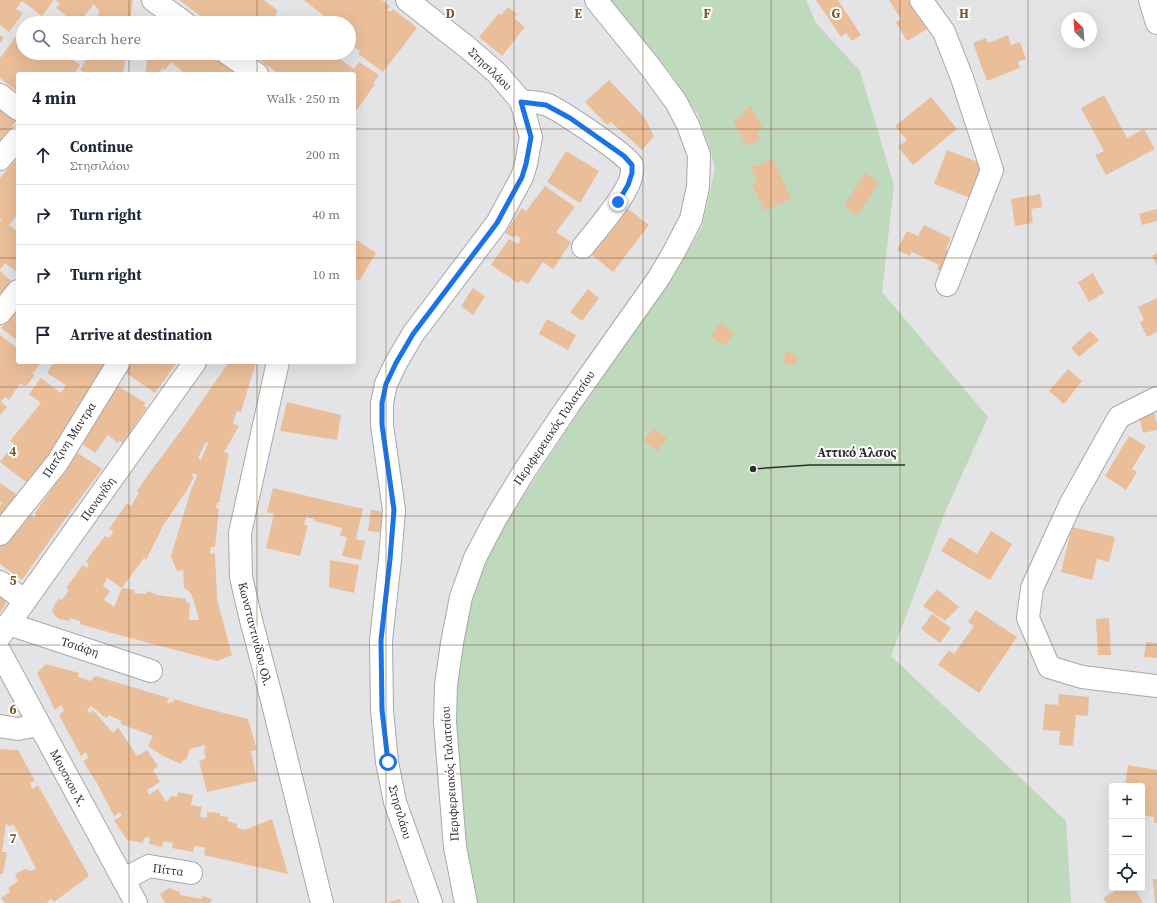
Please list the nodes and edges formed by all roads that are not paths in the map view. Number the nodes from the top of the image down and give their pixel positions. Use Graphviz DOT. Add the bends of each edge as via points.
graph roads {
  1 [pos="153,0"];
  2 [pos="407,0"];
  3 [pos="596,0"];
  4 [pos="921,0"];
  5 [pos="1150,0"];
  6 [pos="175,16"];
  7 [pos="1157,23"];
  8 [pos="237,60"];
  9 [pos="254,72"];
  10 [pos="0,95"];
  11 [pos="521,102"];
  12 [pos="16,107"];
  13 [pos="16,140"];
  14 [pos="0,159"];
  15 [pos="583,247"];
  16 [pos="946,285"];
  17 [pos="16,293"];
  18 [pos="0,313"];
  19 [pos="118,364"];
  20 [pos="194,364"];
  21 [pos="278,364"];
  22 [pos="1157,398"];
  23 [pos="0,534"];
  24 [pos="0,582"];
  25 [pos="25,601"];
  26 [pos="4,630"];
  27 [pos="0,652"];
  28 [pos="151,671"];
  29 [pos="1157,686"];
  30 [pos="40,725"];
  31 [pos="0,726"];
  32 [pos="191,873"];
  33 [pos="123,880"];
  34 [pos="136,903"];
  35 [pos="322,903"];
  36 [pos="431,903"];
  37 [pos="466,903"];
  1 -- 6 [label="street"];
  2 -- 11 [label="street, Στησιλάου" via="497,73"];
  3 -- 37 [label="street, Περιφερειακός Γαλατσίου" via="676,102 699,155 698,187 691,219 674,252 658,279 525,470 475,558 461,597 446,685 445,722 455,848"];
  4 -- 16 [label="street" via="944,32 992,170"];
  5 -- 7 [label="street"];
  8 -- 9 [label="street"];
  10 -- 12 [label="street"];
  11 -- 15 [label="street" via="546,105 564,114 624,156 632,165 628,185 618,202"];
  11 -- 36 [label="street, Στησιλάου" via="531,137 522,177 497,223 413,334 386,384 382,403 382,425 394,510 381,640 382,710 395,802"];
  13 -- 14 [label="street"];
  17 -- 18 [label="street"];
  19 -- 23 [label="street, Πατζινη Μαντρα" via="57,463"];
  20 -- 25 [label="street, Παναγίδη"];
  21 -- 35 [label="street, Κωνσταντινίδου Ολ." via="240,533 241,577"];
  22 -- 29 [label="street" via="1119,417 1071,503 1032,588 1028,618 1049,667 1082,678"];
  24 -- 25 [label="street"];
  25 -- 26 [label="street, Παναγίδη"];
  26 -- 28 [label="street, Τσιάφη"];
  27 -- 30 [label="street, Μουσκου Χ."];
  30 -- 31 [label="street" via="18,729"];
  30 -- 33 [label="street, Μουσκου Χ."];
  32 -- 33 [label="street, Πίττα" via="149,866"];
  33 -- 34 [label="street, Μουσκου Χ."];
}
